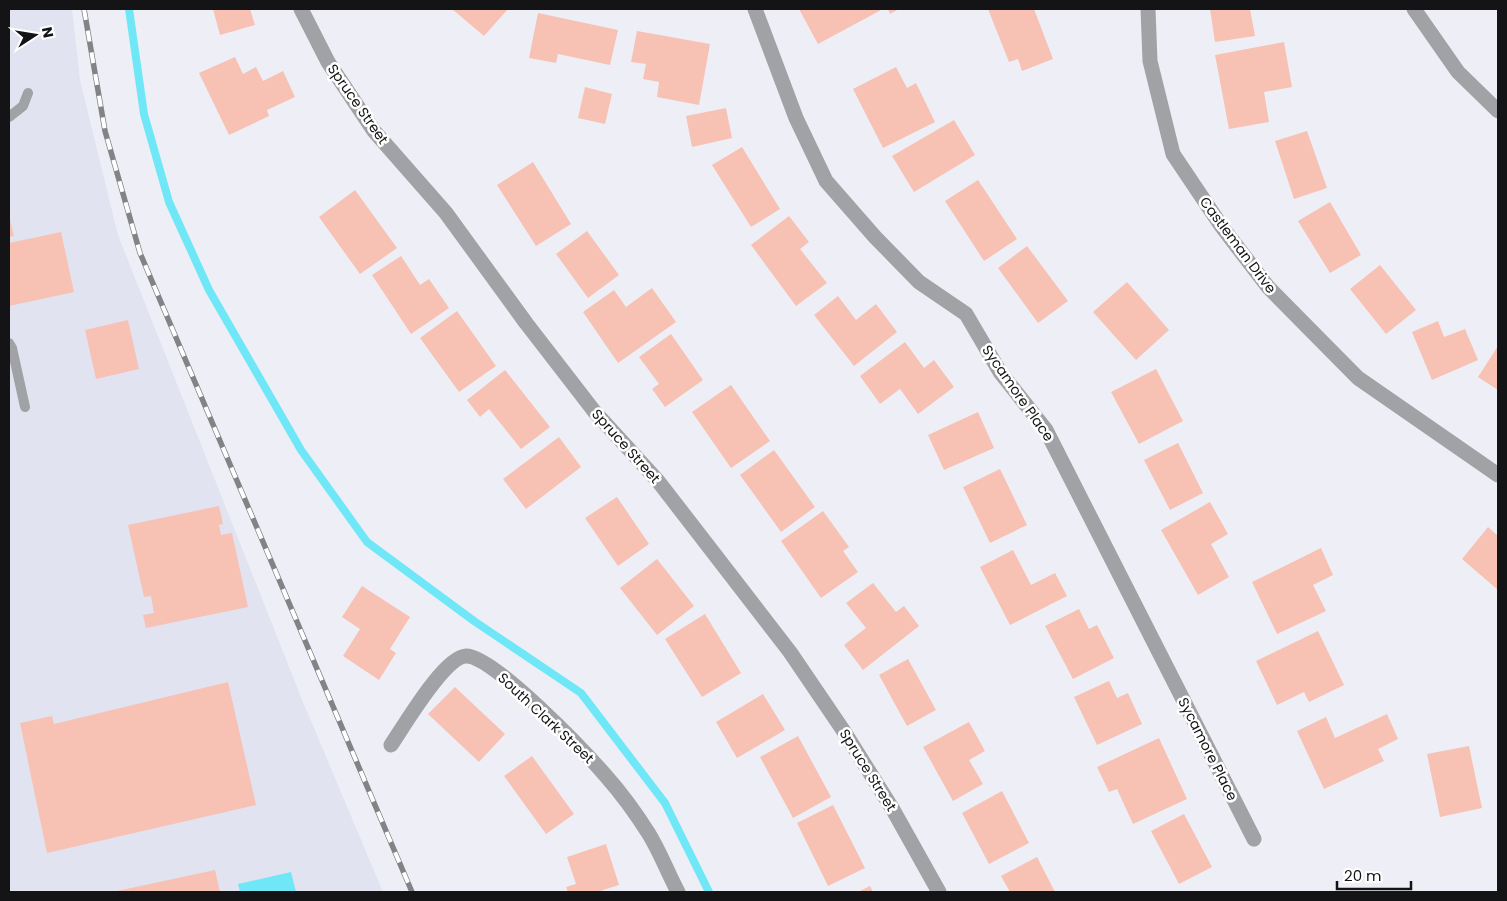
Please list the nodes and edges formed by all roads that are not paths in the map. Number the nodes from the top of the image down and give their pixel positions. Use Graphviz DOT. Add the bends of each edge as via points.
graph roads {
  1 [pos="301,9"];
  2 [pos="755,9"];
  3 [pos="1148,9"];
  4 [pos="1414,9"];
  5 [pos="28,93"];
  6 [pos="1498,111"];
  7 [pos="9,117"];
  8 [pos="9,343"];
  9 [pos="25,407"];
  10 [pos="1498,475"];
  11 [pos="391,744"];
  12 [pos="1254,839"];
  13 [pos="678,892"];
  14 [pos="939,892"];
  1 -- 14 [label="street, Spruce Street" via="328,62 374,131 446,213 594,411 658,482 790,652 892,808"];
  2 -- 12 [label="street, Sycamore Place" via="796,118 826,181 919,282 966,314 1000,372 1046,430"];
  3 -- 10 [label="street, Castleman Drive" via="1150,61 1173,154 1233,242 1268,288 1358,378"];
  4 -- 6 [label="street" via="1458,72"];
  5 -- 7 [label="lane" via="23,106"];
  8 -- 9 [label="lane"];
  11 -- 13 [label="street, South Clark Street" via="451,662 466,656 482,661 562,730 608,777 649,835"];
}
